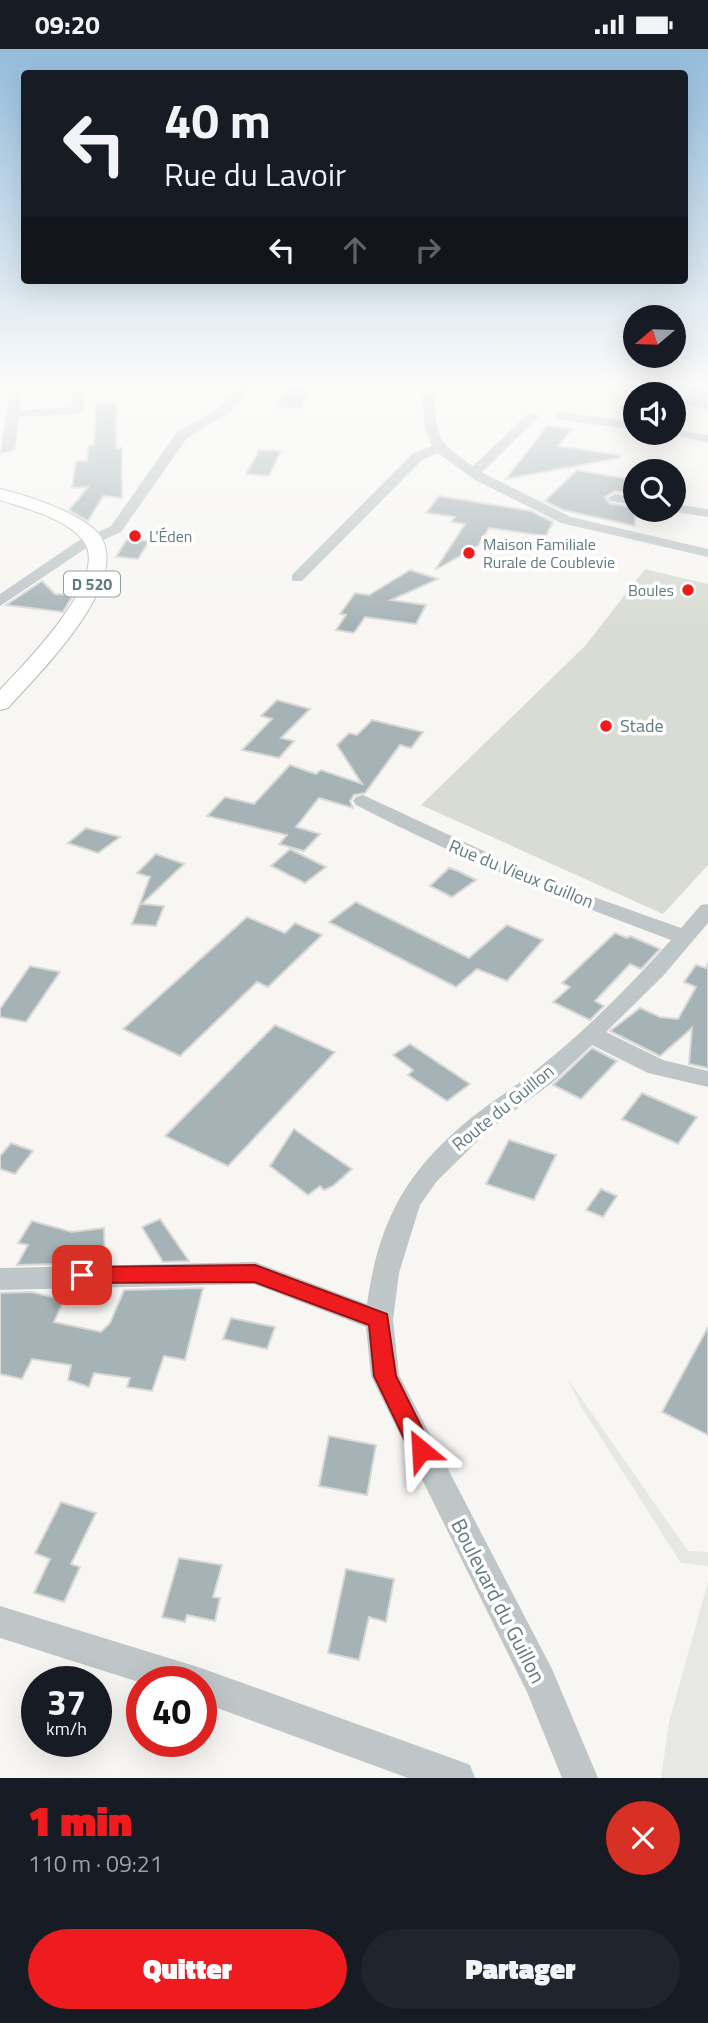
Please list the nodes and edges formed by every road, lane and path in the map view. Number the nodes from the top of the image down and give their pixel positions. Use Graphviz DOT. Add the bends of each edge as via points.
graph roads {
  1 [pos="160,467"];
  2 [pos="407,467"];
  3 [pos="465,467"];
  4 [pos="481,467"];
  5 [pos="474,473"];
  6 [pos="0,494"];
  7 [pos="615,498"];
  8 [pos="623,499"];
  9 [pos="686,510"];
  10 [pos="708,513"];
  11 [pos="94,540"];
  12 [pos="708,553"];
  13 [pos="297,578"];
  14 [pos="4,599"];
  15 [pos="0,703"];
  16 [pos="363,801"];
  17 [pos="708,910"];
  18 [pos="684,937"];
  19 [pos="590,1034"];
  20 [pos="708,1079"];
  21 [pos="0,1279"];
  22 [pos="379,1320"];
  23 [pos="410,1427"];
  24 [pos="0,1622"];
  25 [pos="141,1666"];
  26 [pos="217,1691"];
  27 [pos="457,1778"];
  28 [pos="580,1778"];
  1 -- 11 [label="street" via="116,529"];
  2 -- 13 [label="street"];
  3 -- 5 [label="street"];
  4 -- 5 [label="street"];
  5 -- 12 [label="street" via="566,520"];
  6 -- 11 [label="main road" via="61,518"];
  7 -- 8 [label="street"];
  9 -- 10 [label="street"];
  11 -- 14 [label="street"];
  11 -- 15 [label="main road, D 520" via="100,552 97,571 77,611"];
  16 -- 18 [label="street, Rue du Vieux Guillon" via="539,884"];
  17 -- 18 [label="street, Route du Guillon"];
  18 -- 19 [label="street, Route du Guillon"];
  19 -- 20 [label="street" via="656,1067"];
  19 -- 22 [label="street, Route du Guillon" via="545,1076 481,1123 428,1174 408,1202 385,1273"];
  21 -- 22 [label="street" via="255,1273"];
  22 -- 23 [label="street, Route du Guillon" via="385,1376"];
  23 -- 28 [label="street, Boulevard du Guillon" via="540,1681"];
  24 -- 25 [label="street"];
  26 -- 27 [label="street"];
}
